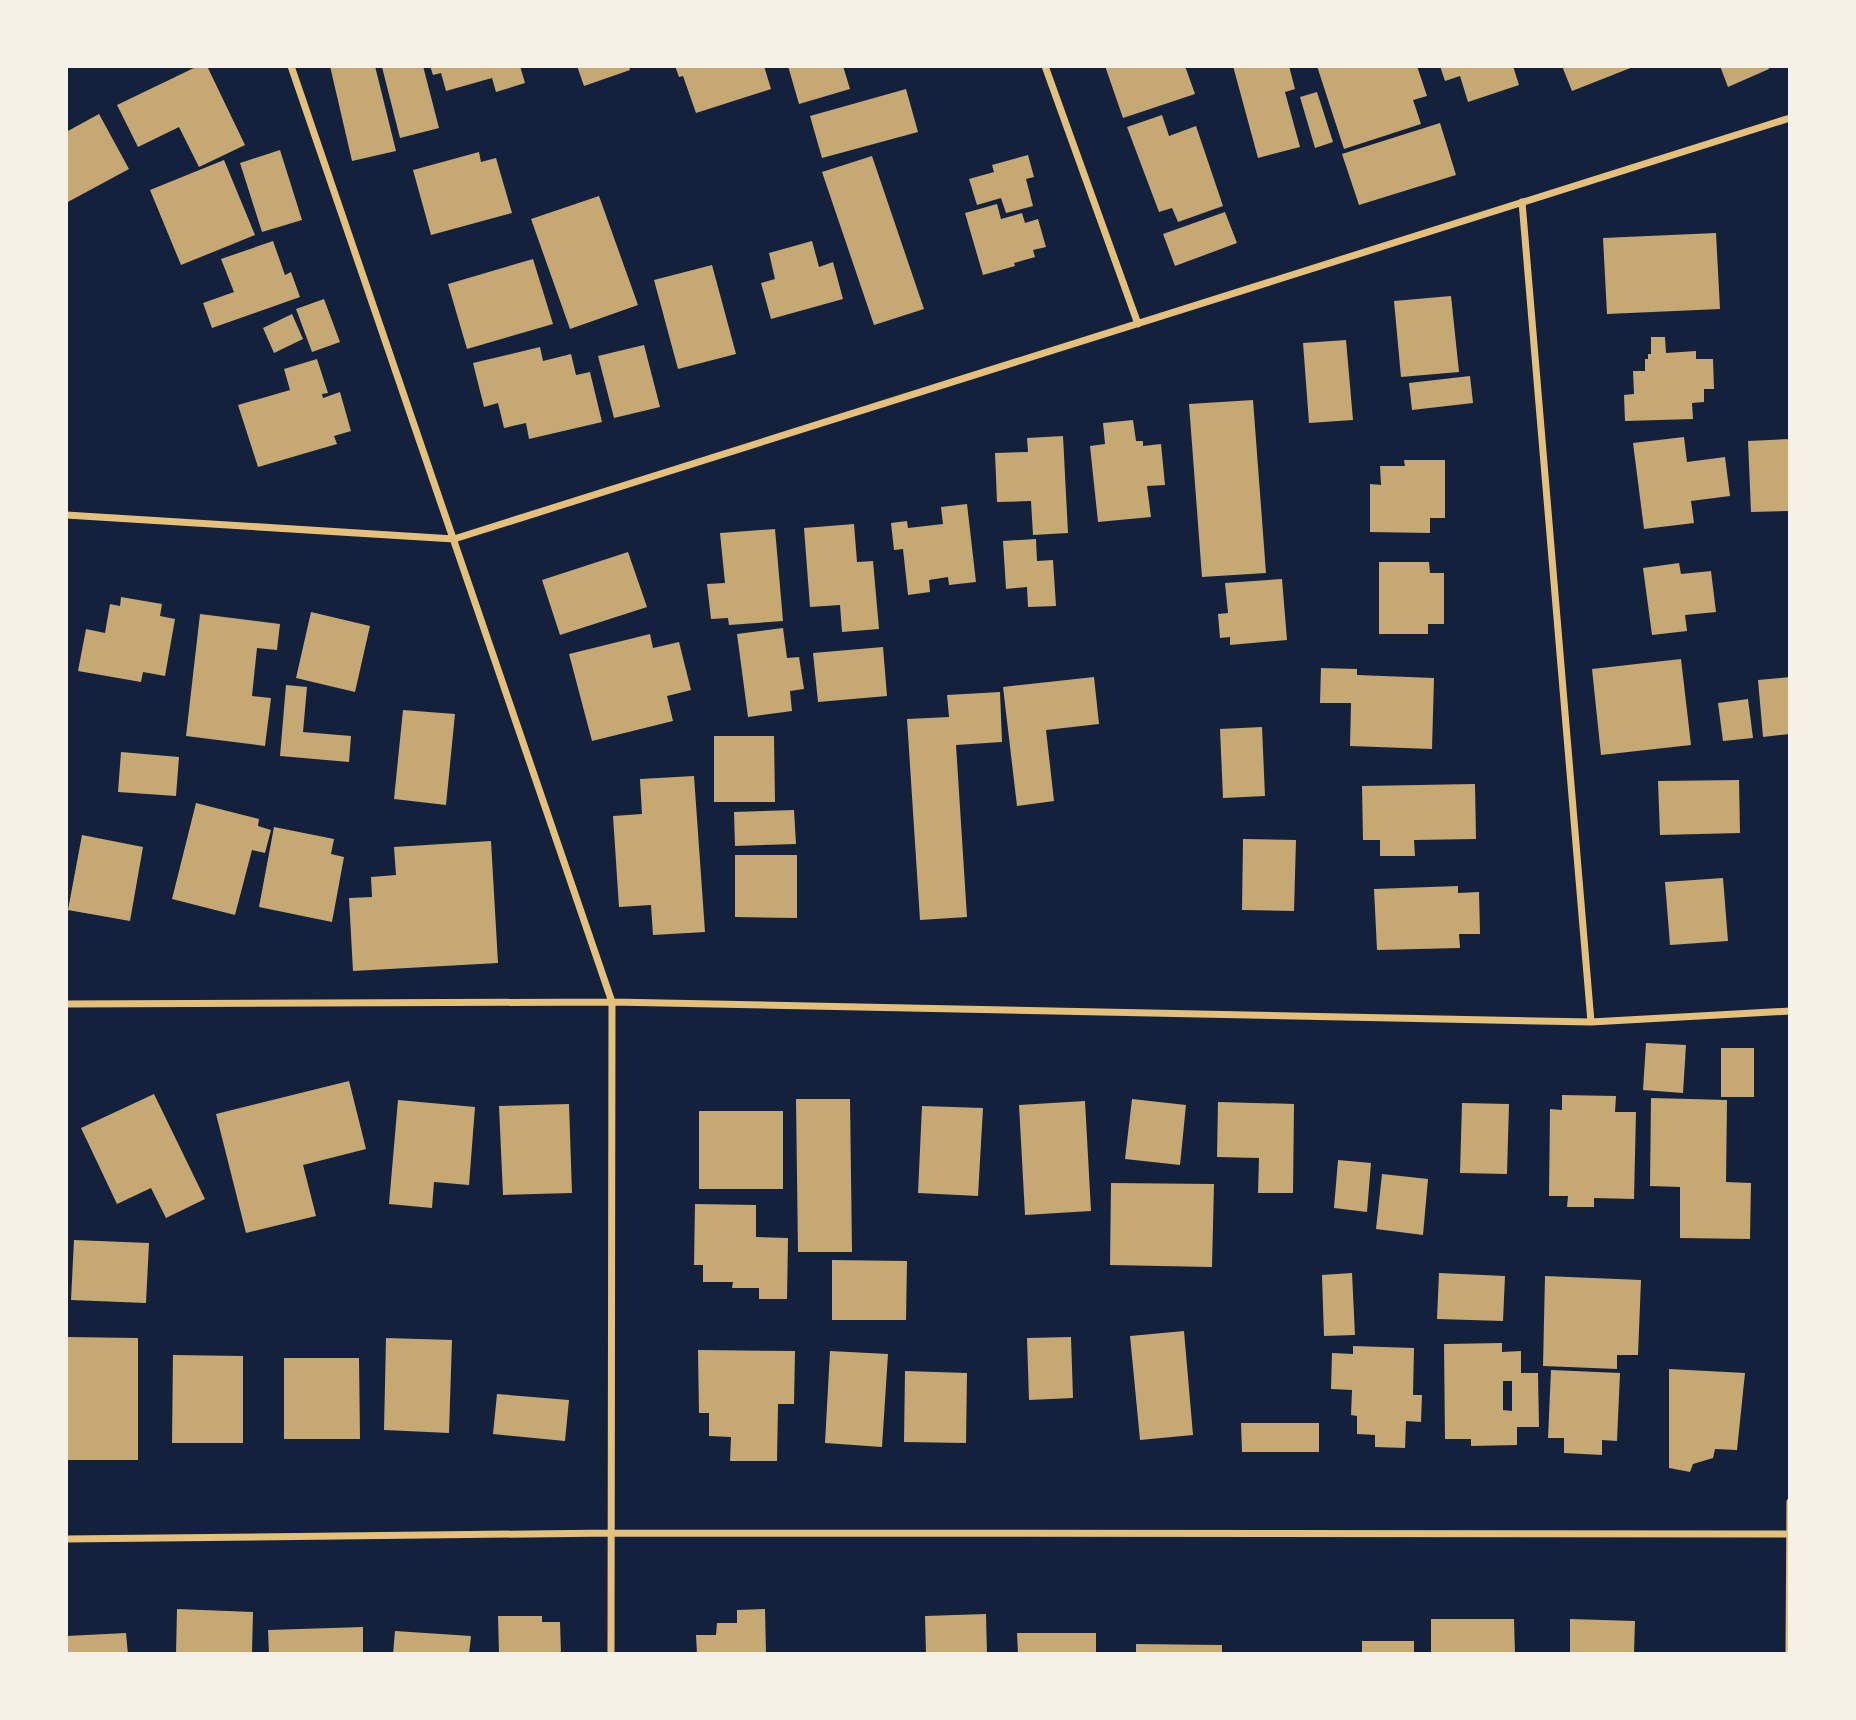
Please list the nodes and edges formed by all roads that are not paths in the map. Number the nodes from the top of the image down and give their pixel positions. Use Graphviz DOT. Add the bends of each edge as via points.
graph roads {
  1 [pos="291,66"];
  2 [pos="1045,66"];
  3 [pos="1790,118"];
  4 [pos="1522,202"];
  5 [pos="1138,324"];
  6 [pos="66,515"];
  7 [pos="454,540"];
  8 [pos="612,1002"];
  9 [pos="66,1003"];
  10 [pos="1790,1011"];
  11 [pos="1591,1022"];
  12 [pos="1790,1502"];
  13 [pos="612,1533"];
  14 [pos="1789,1534"];
  15 [pos="66,1539"];
  16 [pos="611,1654"];
  17 [pos="1789,1654"];
  1 -- 7 [label="street"];
  2 -- 5 [label="street"];
  3 -- 4 [label="street"];
  4 -- 5 [label="street"];
  4 -- 11 [label="street"];
  5 -- 7 [label="street"];
  6 -- 7 [label="street"];
  7 -- 8 [label="street"];
  8 -- 9 [label="street"];
  8 -- 11 [label="street"];
  8 -- 13 [label="street"];
  10 -- 11 [label="street"];
  12 -- 14 [label="street"];
  13 -- 14 [label="street"];
  13 -- 15 [label="street"];
  13 -- 16 [label="street"];
  14 -- 17 [label="street"];
}
